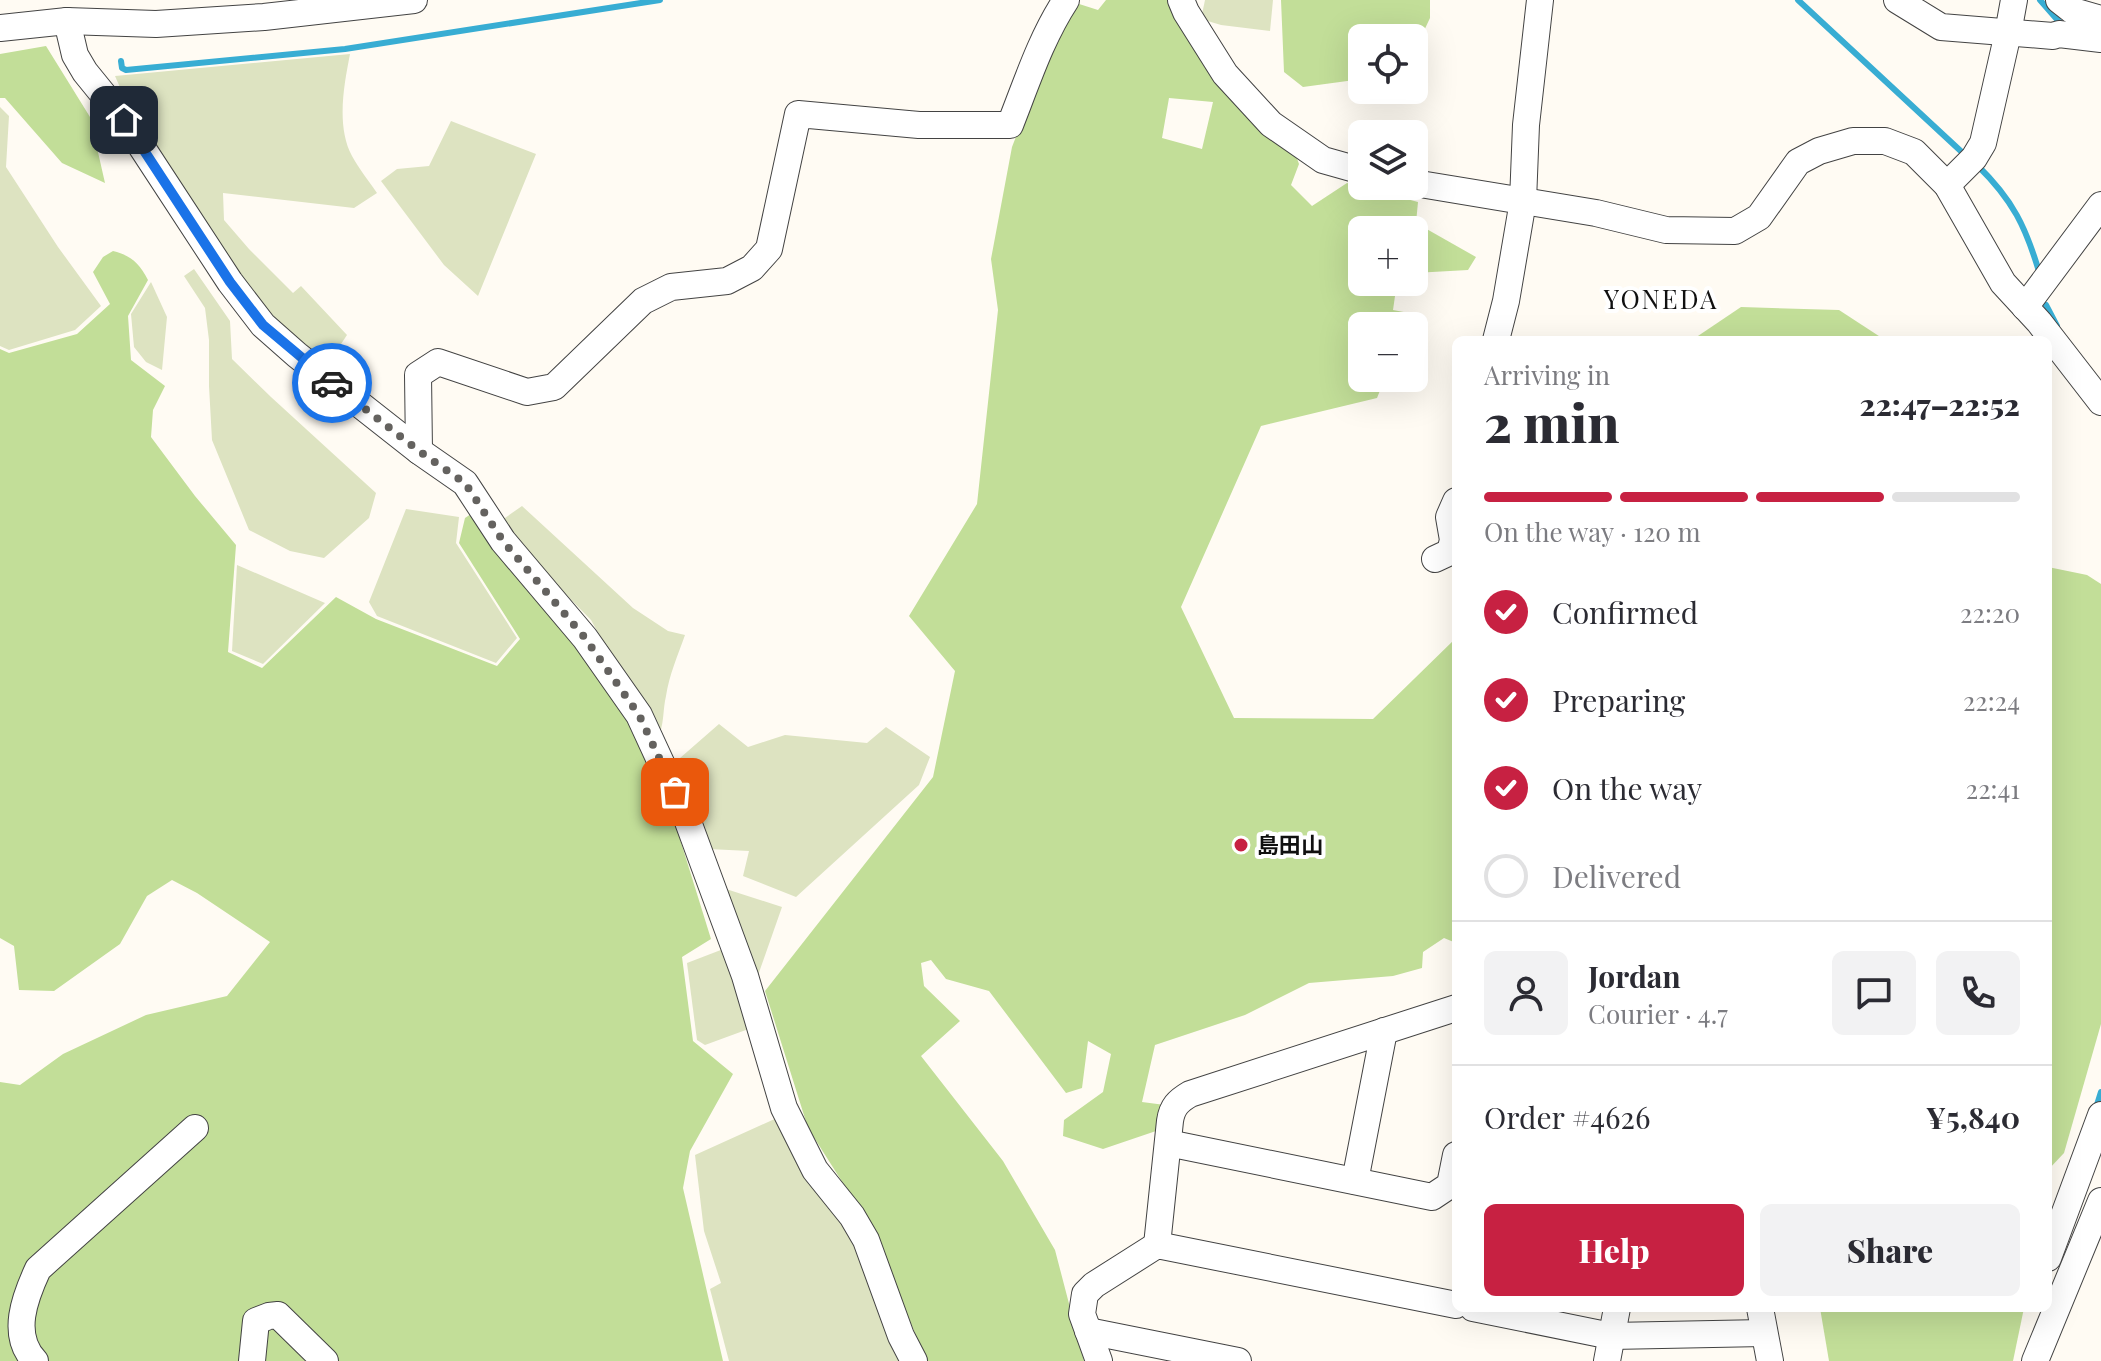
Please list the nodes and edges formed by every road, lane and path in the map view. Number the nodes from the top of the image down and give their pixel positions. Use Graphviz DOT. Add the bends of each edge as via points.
graph roads {
  1 [pos="414,0"];
  2 [pos="1066,0"];
  3 [pos="1181,0"];
  4 [pos="1540,0"];
  5 [pos="1897,0"];
  6 [pos="2014,0"];
  7 [pos="2059,0"];
  8 [pos="2101,19"];
  9 [pos="67,21"];
  10 [pos="0,28"];
  11 [pos="2008,33"];
  12 [pos="2101,39"];
  13 [pos="1348,167"];
  14 [pos="1428,185"];
  15 [pos="1947,185"];
  16 [pos="1523,201"];
  17 [pos="2101,205"];
  18 [pos="2025,307"];
  19 [pos="1497,336"];
  20 [pos="2050,336"];
  21 [pos="2052,339"];
  22 [pos="2101,402"];
  23 [pos="419,451"];
  24 [pos="1452,510"];
  25 [pos="1452,534"];
  26 [pos="1452,544"];
  27 [pos="1435,559"];
  28 [pos="1452,1009"];
  29 [pos="1384,1031"];
  30 [pos="2101,1115"];
  31 [pos="195,1128"];
  32 [pos="1168,1143"];
  33 [pos="1452,1175"];
  34 [pos="1355,1181"];
  35 [pos="2101,1201"];
  36 [pos="1157,1245"];
  37 [pos="2052,1247"];
  38 [pos="1452,1304"];
  39 [pos="1616,1312"];
  40 [pos="2036,1312"];
  41 [pos="1524,1313"];
  42 [pos="1762,1321"];
  43 [pos="1088,1331"];
  44 [pos="1609,1348"];
  45 [pos="2037,1355"];
  46 [pos="35,1361"];
  47 [pos="252,1361"];
  48 [pos="325,1361"];
  49 [pos="914,1361"];
  50 [pos="1099,1361"];
  51 [pos="1238,1361"];
  52 [pos="1770,1361"];
  1 -- 9 [label="street" via="156,24"];
  2 -- 23 [label="street" via="1010,125 919,125 798,114 769,249 752,268 727,281 671,287 643,301 554,387 527,392 438,362 418,375"];
  3 -- 13 [label="street" via="1225,74 1271,124 1323,160"];
  4 -- 16 [label="street"];
  5 -- 11 [label="street" via="1941,27"];
  6 -- 11 [label="street"];
  7 -- 8 [label="street" via="2073,11"];
  9 -- 10 [label="street"];
  9 -- 23 [label="street" via="85,72 124,120 263,325"];
  11 -- 12 [label="street"];
  11 -- 15 [label="street" via="1983,143"];
  14 -- 16 [label="street"];
  15 -- 16 [label="street" via="1914,152 1885,141 1853,141 1798,162 1759,217 1735,231 1666,230"];
  15 -- 18 [label="street" via="2003,283"];
  16 -- 19 [label="street"];
  17 -- 18 [label="street"];
  18 -- 20 [label="street"];
  21 -- 22 [label="street"];
  23 -- 49 [label="street" via="465,483 503,541 585,638 639,715 693,833 745,976 784,1108 815,1170 866,1240"];
  24 -- 25 [label="street"];
  26 -- 27 [label="street" via="1450,552"];
  28 -- 29 [label="street"];
  29 -- 32 [label="street" via="1190,1094 1172,1111"];
  29 -- 34 [label="street"];
  30 -- 37 [label="street"];
  31 -- 46 [label="street" via="38,1269 25,1298 21,1329"];
  32 -- 34 [label="street"];
  32 -- 36 [label="street"];
  33 -- 34 [label="street" via="1450,1185 1432,1197"];
  35 -- 45 [label="street"];
  36 -- 38 [label="street"];
  36 -- 43 [label="street" via="1085,1294 1082,1314"];
  39 -- 44 [label="street"];
  40 -- 45 [label="street"];
  41 -- 44 [label="street"];
  42 -- 44 [label="street"];
  42 -- 52 [label="street"];
  43 -- 50 [label="street"];
  43 -- 51 [label="street"];
  47 -- 48 [label="street" via="256,1321 278,1315"];
}
